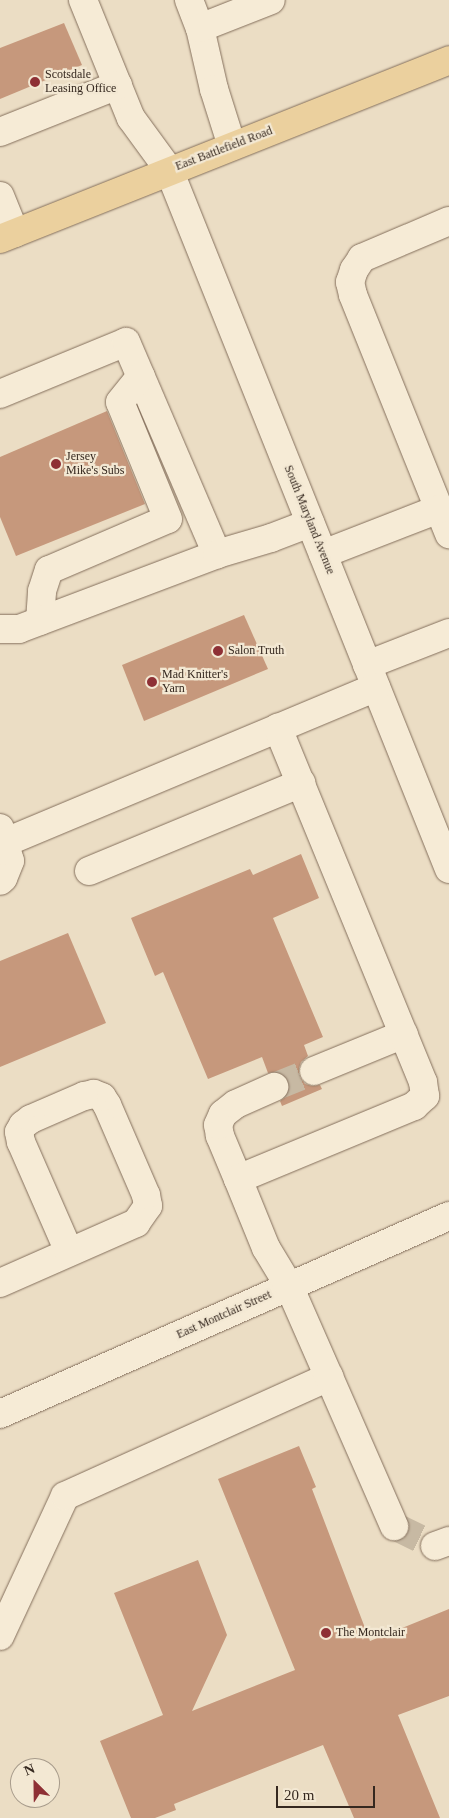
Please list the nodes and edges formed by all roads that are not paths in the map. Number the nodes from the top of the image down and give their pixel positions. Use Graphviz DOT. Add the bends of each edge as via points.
graph roads {
  1 [pos="83,0"];
  2 [pos="189,0"];
  3 [pos="271,0"];
  4 [pos="200,28"];
  5 [pos="449,60"];
  6 [pos="118,85"];
  7 [pos="0,132"];
  8 [pos="232,146"];
  9 [pos="169,170"];
  10 [pos="0,196"];
  11 [pos="449,221"];
  12 [pos="7,236"];
  13 [pos="140,376"];
  14 [pos="0,394"];
  15 [pos="439,509"];
  16 [pos="310,523"];
  17 [pos="449,534"];
  18 [pos="216,554"];
  19 [pos="323,554"];
  20 [pos="40,621"];
  21 [pos="0,629"];
  22 [pos="449,633"];
  23 [pos="372,676"];
  24 [pos="278,728"];
  25 [pos="301,783"];
  26 [pos="3,835"];
  27 [pos="449,869"];
  28 [pos="89,871"];
  29 [pos="0,880"];
  30 [pos="404,1034"];
  31 [pos="314,1070"];
  32 [pos="274,1087"];
  33 [pos="238,1178"];
  34 [pos="449,1216"];
  35 [pos="69,1252"];
  36 [pos="0,1283"];
  37 [pos="290,1286"];
  38 [pos="329,1377"];
  39 [pos="0,1414"];
  40 [pos="394,1526"];
  41 [pos="0,1636"];
  1 -- 6 [label="street, South Maryland Avenue"];
  2 -- 4 [label="street"];
  3 -- 4 [label="street"];
  4 -- 8 [label="street"];
  5 -- 8 [label="main road, East Battlefield Road"];
  6 -- 7 [label="street"];
  6 -- 9 [label="street, South Maryland Avenue" via="131,118"];
  8 -- 9 [label="main road, East Battlefield Road"];
  9 -- 12 [label="main road, East Battlefield Road"];
  9 -- 16 [label="street, South Maryland Avenue"];
  10 -- 12 [label="street"];
  11 -- 15 [label="street" via="362,258 350,282"];
  13 -- 14 [label="street" via="126,342"];
  13 -- 18 [label="street"];
  13 -- 20 [label="street" via="120,402 168,519 49,570 42,590"];
  15 -- 17 [label="street"];
  15 -- 19 [label="street"];
  16 -- 18 [label="street"];
  16 -- 19 [label="street, South Maryland Avenue"];
  18 -- 20 [label="street"];
  19 -- 23 [label="street, South Maryland Avenue"];
  20 -- 21 [label="street" via="19,629"];
  22 -- 23 [label="street"];
  23 -- 24 [label="street"];
  23 -- 27 [label="street, South Maryland Avenue"];
  24 -- 25 [label="street"];
  24 -- 26 [label="street"];
  25 -- 28 [label="street"];
  25 -- 30 [label="street"];
  26 -- 29 [label="street" via="10,861"];
  30 -- 31 [label="street"];
  30 -- 33 [label="street" via="423,1082 425,1096 414,1106"];
  32 -- 33 [label="street" via="236,1104 223,1114 218,1124"];
  33 -- 37 [label="street" via="266,1248"];
  34 -- 37 [label="street, East Montclair Street"];
  35 -- 35 [label="street" via="136,1223 148,1206 108,1105 102,1097 94,1094 31,1119 20,1132 21,1142"];
  35 -- 36 [label="street"];
  37 -- 38 [label="street"];
  37 -- 39 [label="street, East Montclair Street"];
  38 -- 40 [label="street"];
  38 -- 41 [label="street" via="65,1496"];
}
